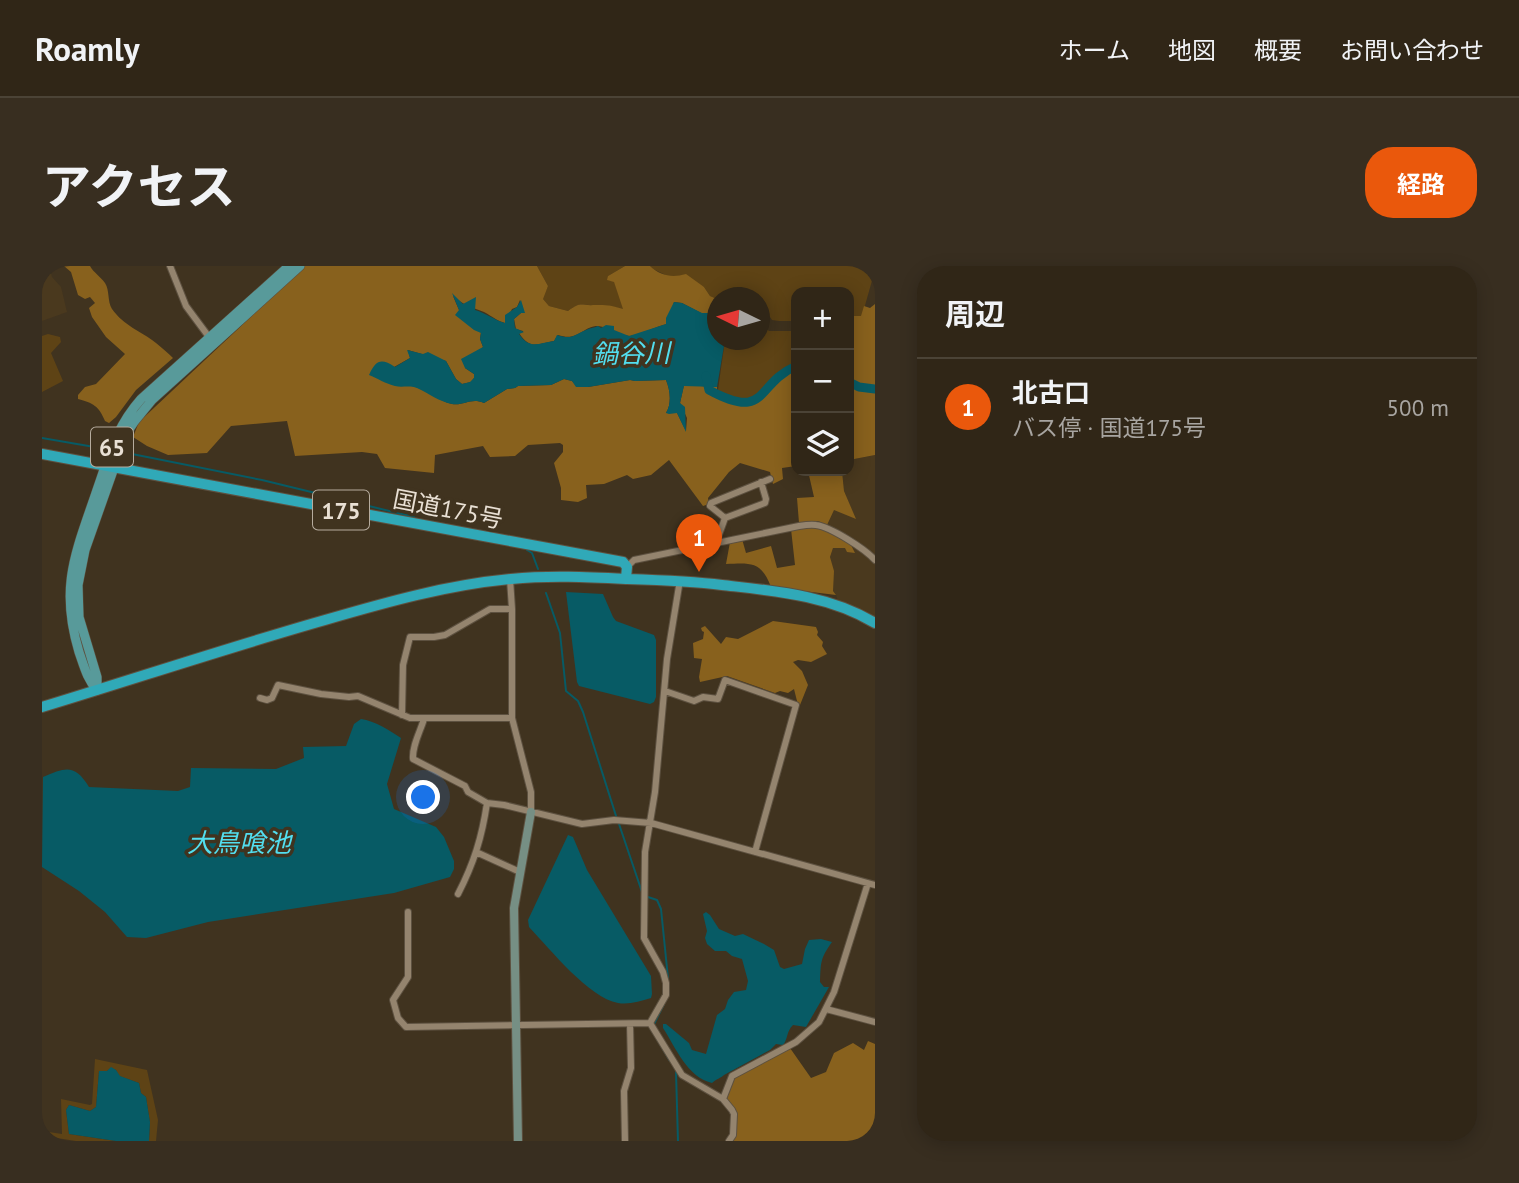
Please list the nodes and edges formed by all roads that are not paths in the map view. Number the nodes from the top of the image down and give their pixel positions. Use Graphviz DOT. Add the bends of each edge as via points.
graph roads {
  1 [pos="170,266"];
  2 [pos="289,266"];
  3 [pos="300,266"];
  4 [pos="209,337"];
  5 [pos="42,454"];
  6 [pos="110,466"];
  7 [pos="770,479"];
  8 [pos="761,482"];
  9 [pos="724,518"];
  10 [pos="716,543"];
  11 [pos="875,560"];
  12 [pos="626,573"];
  13 [pos="510,579"];
  14 [pos="680,580"];
  15 [pos="512,609"];
  16 [pos="875,623"];
  17 [pos="97,690"];
  18 [pos="665,691"];
  19 [pos="260,698"];
  20 [pos="42,707"];
  21 [pos="402,715"];
  22 [pos="512,718"];
  23 [pos="424,719"];
  24 [pos="487,803"];
  25 [pos="531,812"];
  26 [pos="651,823"];
  27 [pos="476,852"];
  28 [pos="755,852"];
  29 [pos="520,872"];
  30 [pos="871,884"];
  31 [pos="458,894"];
  32 [pos="408,912"];
  33 [pos="826,1009"];
  34 [pos="875,1022"];
  35 [pos="650,1023"];
  36 [pos="630,1024"];
  37 [pos="516,1026"];
  38 [pos="723,1099"];
  39 [pos="518,1141"];
  40 [pos="625,1141"];
  41 [pos="729,1141"];
  1 -- 4 [label="street" via="186,306"];
  2 -- 4 [label="main road, 65"];
  3 -- 6 [label="main road, 65" via="152,400 126,434"];
  4 -- 6 [label="main road, 65" via="133,409 118,432"];
  5 -- 6 [label="highway, 国道175号 / 175"];
  6 -- 12 [label="highway, 国道175号 / 175" via="624,562"];
  6 -- 17 [label="main road, 65" via="72,566 69,597 88,680"];
  7 -- 8 [label="street"];
  8 -- 9 [label="street" via="765,503"];
  8 -- 9 [label="street" via="711,503"];
  9 -- 10 [label="street"];
  10 -- 11 [label="street" via="819,525"];
  10 -- 12 [label="street" via="634,560"];
  12 -- 13 [label="highway, 国道175号 / 175"];
  12 -- 14 [label="highway, 国道175号 / 175"];
  13 -- 15 [label="street"];
  13 -- 17 [label="highway, 国道175号 / 175" via="405,597"];
  14 -- 16 [label="highway, 国道175号 / 175" via="829,602"];
  14 -- 18 [label="street"];
  15 -- 21 [label="street" via="490,609 444,635 410,637 403,665"];
  15 -- 22 [label="street"];
  17 -- 20 [label="highway, 国道175号 / 175"];
  18 -- 26 [label="street"];
  18 -- 28 [label="street" via="694,701 718,699 725,680 796,705"];
  19 -- 21 [label="street" via="272,698 278,685 358,696"];
  21 -- 23 [label="street"];
  22 -- 23 [label="street"];
  22 -- 25 [label="street" via="531,792"];
  23 -- 24 [label="street" via="411,757"];
  24 -- 25 [label="street"];
  24 -- 27 [label="street"];
  25 -- 26 [label="street" via="582,824 614,820"];
  25 -- 29 [label="street"];
  26 -- 28 [label="street"];
  26 -- 35 [label="street" via="645,852 644,938 663,972 666,995"];
  27 -- 29 [label="street"];
  27 -- 31 [label="street"];
  28 -- 30 [label="street"];
  29 -- 37 [label="street" via="514,908"];
  30 -- 33 [label="street"];
  32 -- 37 [label="street" via="408,977 393,1000 406,1027"];
  33 -- 34 [label="street"];
  33 -- 38 [label="street" via="796,1042 732,1076"];
  35 -- 36 [label="street"];
  35 -- 38 [label="street" via="682,1075"];
  36 -- 37 [label="street"];
  36 -- 40 [label="street"];
  37 -- 39 [label="street"];
  38 -- 41 [label="street" via="734,1114"];
}
